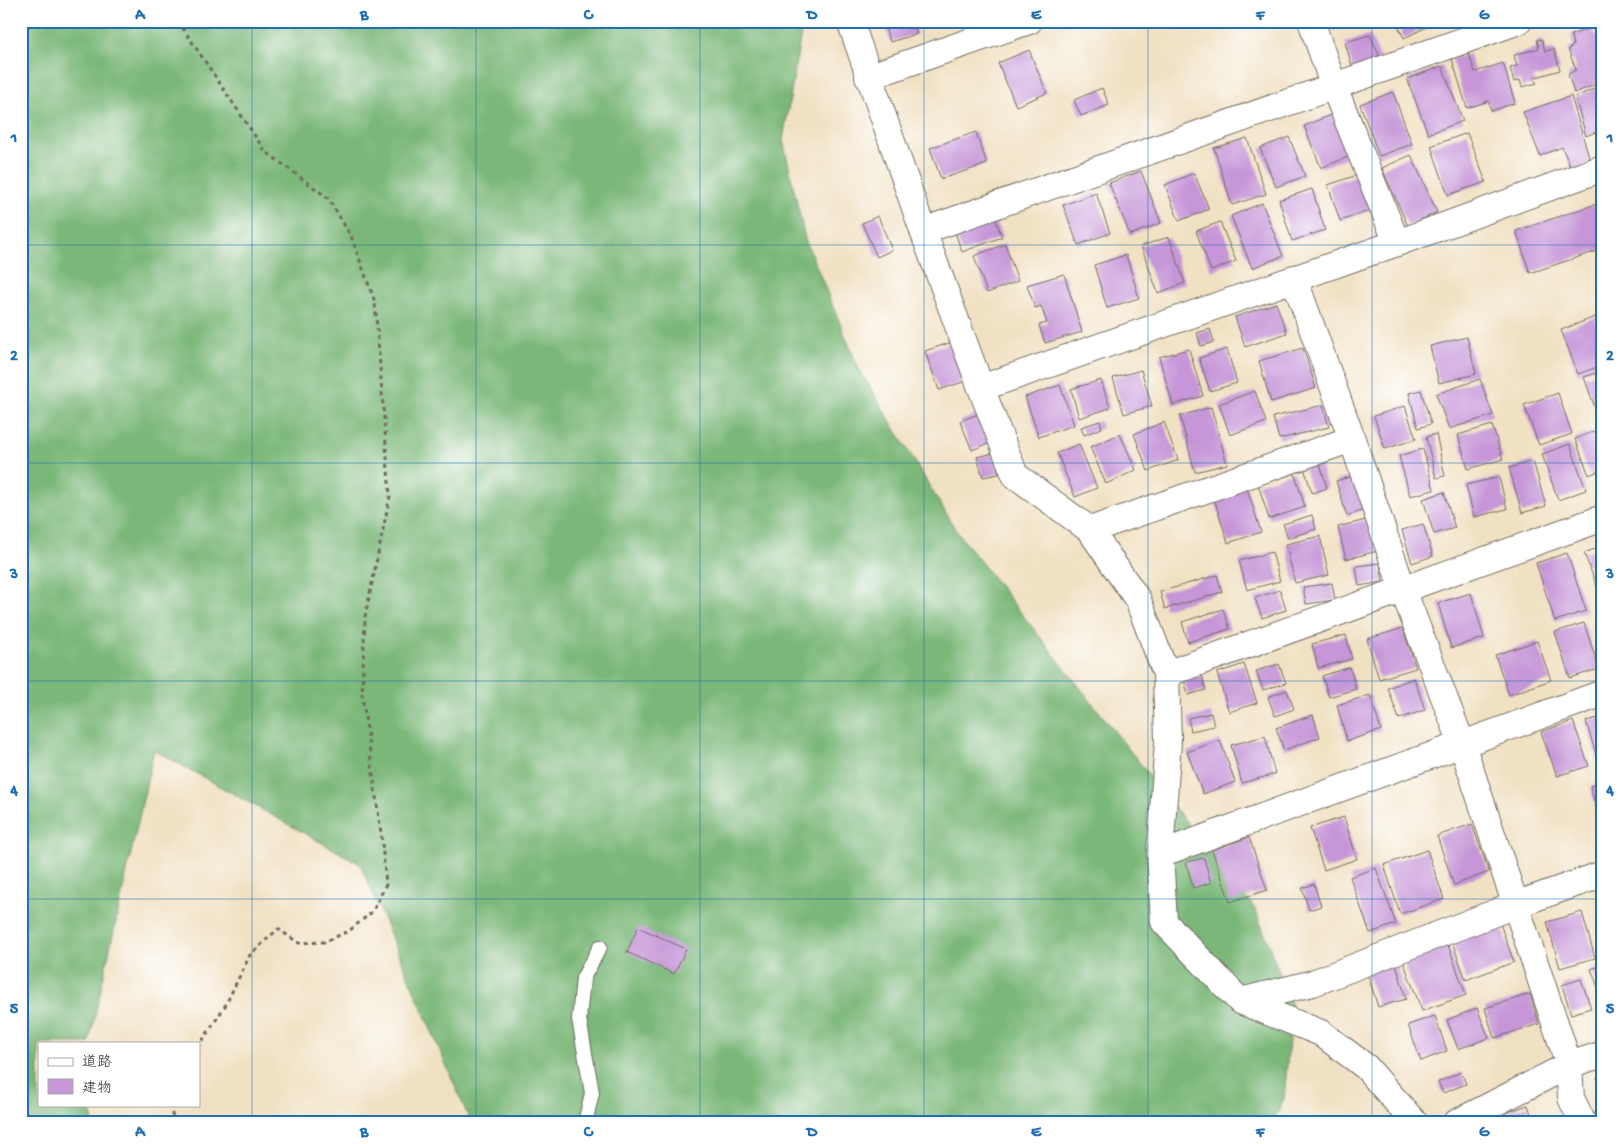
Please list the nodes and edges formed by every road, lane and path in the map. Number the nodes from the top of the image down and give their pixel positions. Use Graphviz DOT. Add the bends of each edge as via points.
graph roads {
  1 [pos="178,21"];
  2 [pos="850,21"];
  3 [pos="1029,21"];
  4 [pos="1311,21"];
  5 [pos="1519,21"];
  6 [pos="868,77"];
  7 [pos="1334,87"];
  8 [pos="1603,168"];
  9 [pos="923,231"];
  10 [pos="1397,243"];
  11 [pos="1294,278"];
  12 [pos="981,388"];
  13 [pos="1352,439"];
  14 [pos="1603,518"];
  15 [pos="1090,530"];
  16 [pos="1403,590"];
  17 [pos="1166,674"];
  18 [pos="1603,693"];
  19 [pos="1462,744"];
  20 [pos="1160,854"];
  21 [pos="1603,874"];
  22 [pos="1516,905"];
  23 [pos="600,947"];
  24 [pos="1240,1001"];
  25 [pos="200,1044"];
  26 [pos="1603,1054"];
  27 [pos="1569,1065"];
  28 [pos="170,1106"];
  29 [pos="174,1123"];
  30 [pos="585,1123"];
  31 [pos="1415,1123"];
  32 [pos="1456,1123"];
  33 [pos="1583,1123"];
  1 -- 25 [label="path" via="266,152 328,198 351,236 375,302 390,496 365,617 362,694 386,884 373,911 349,931 324,942 299,943 278,929 250,954 225,1006"];
  2 -- 6 [label="street"];
  3 -- 6 [label="street"];
  4 -- 7 [label="street"];
  5 -- 7 [label="street"];
  6 -- 9 [label="street"];
  7 -- 9 [label="street"];
  7 -- 10 [label="street"];
  8 -- 10 [label="street"];
  9 -- 12 [label="street"];
  10 -- 11 [label="street"];
  11 -- 12 [label="street"];
  11 -- 13 [label="street"];
  12 -- 15 [label="street" via="1015,475"];
  13 -- 15 [label="street"];
  13 -- 16 [label="street"];
  14 -- 16 [label="street"];
  15 -- 17 [label="street" via="1138,600"];
  16 -- 17 [label="street"];
  16 -- 19 [label="street"];
  17 -- 20 [label="street" via="1168,741"];
  18 -- 19 [label="street"];
  19 -- 20 [label="street"];
  19 -- 22 [label="street"];
  20 -- 24 [label="street" via="1164,922"];
  21 -- 22 [label="street"];
  22 -- 24 [label="street" via="1313,983"];
  22 -- 27 [label="street"];
  23 -- 30 [label="lane" via="583,978 578,1019 592,1093"];
  24 -- 31 [label="street" via="1321,1033 1366,1067"];
  26 -- 27 [label="street"];
  27 -- 32 [label="street"];
  27 -- 33 [label="street" via="1571,1098"];
  28 -- 29 [label="path"];
}
